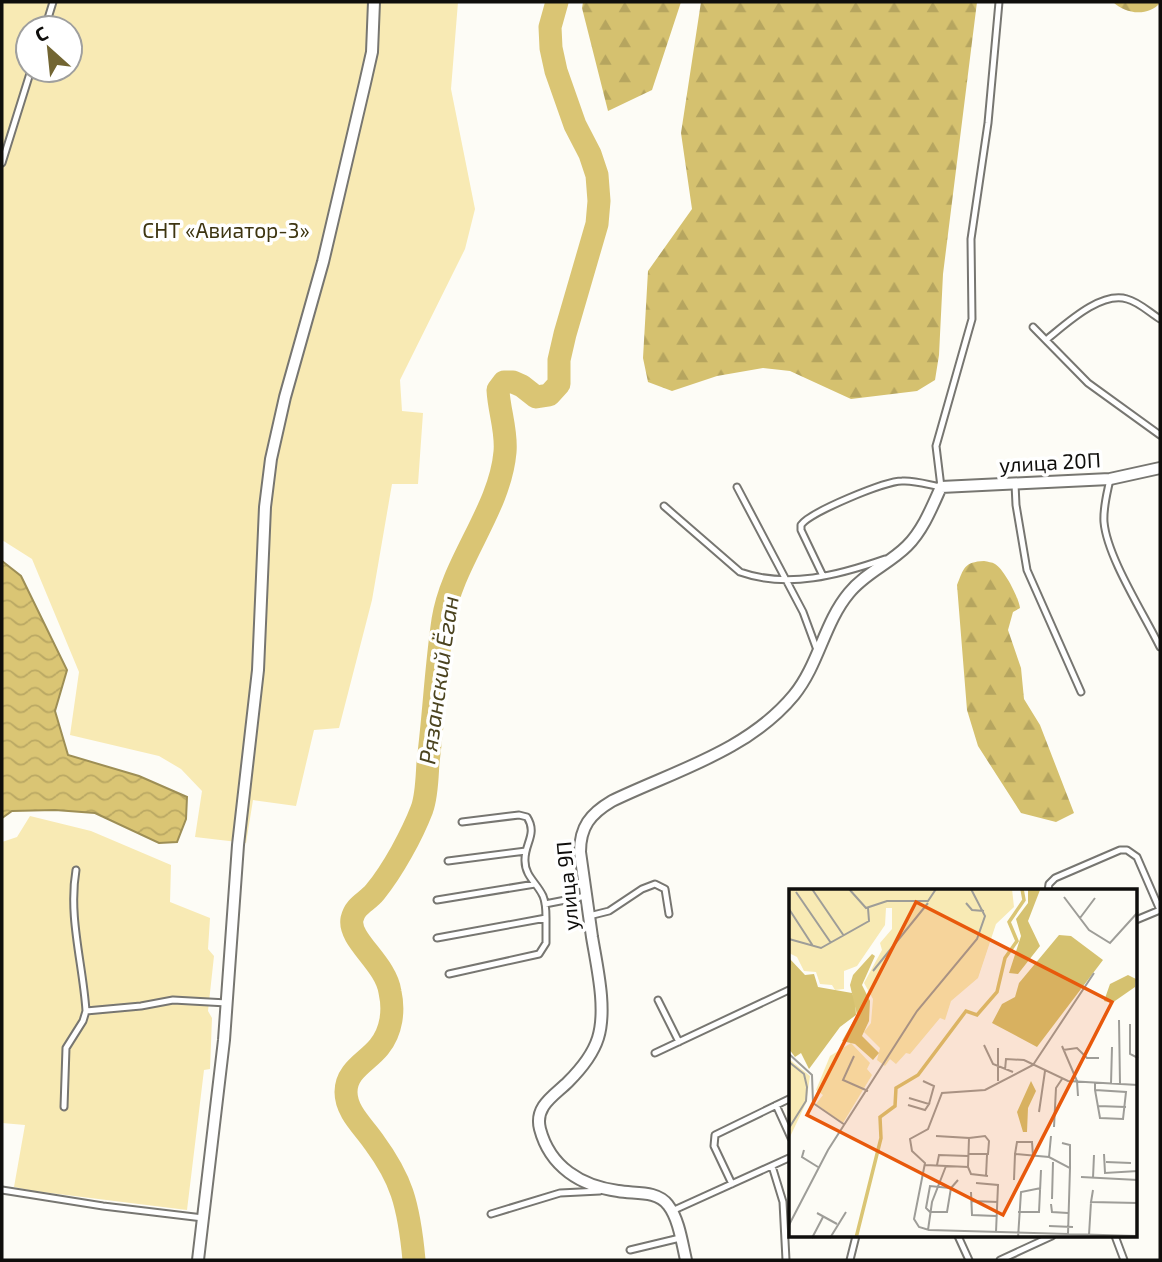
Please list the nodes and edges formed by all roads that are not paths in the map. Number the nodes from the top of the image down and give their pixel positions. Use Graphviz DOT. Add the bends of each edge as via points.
graph roads {
  1 [pos="373,2"];
  2 [pos="999,2"];
  3 [pos="27,84"];
  4 [pos="2,163"];
  5 [pos="1160,318"];
  6 [pos="1033,327"];
  7 [pos="1046,340"];
  8 [pos="1160,435"];
  9 [pos="1160,468"];
  10 [pos="1110,479"];
  11 [pos="1015,484"];
  12 [pos="737,487"];
  13 [pos="941,487"];
  14 [pos="664,506"];
  15 [pos="894,556"];
  16 [pos="822,576"];
  17 [pos="786,581"];
  18 [pos="1160,647"];
  19 [pos="818,655"];
  20 [pos="1081,692"];
  21 [pos="462,822"];
  22 [pos="526,851"];
  23 [pos="448,861"];
  24 [pos="76,870"];
  25 [pos="535,884"];
  26 [pos="1048,889"];
  27 [pos="586,896"];
  28 [pos="437,900"];
  29 [pos="545,904"];
  30 [pos="1160,910"];
  31 [pos="669,914"];
  32 [pos="589,916"];
  33 [pos="546,918"];
  34 [pos="1138,919"];
  35 [pos="437,937"];
  36 [pos="449,974"];
  37 [pos="789,990"];
  38 [pos="658,1000"];
  39 [pos="227,1003"];
  40 [pos="86,1010"];
  41 [pos="679,1042"];
  42 [pos="655,1053"];
  43 [pos="789,1099"];
  44 [pos="776,1105"];
  45 [pos="64,1107"];
  46 [pos="789,1134"];
  47 [pos="789,1158"];
  48 [pos="772,1166"];
  49 [pos="732,1184"];
  50 [pos="2,1190"];
  51 [pos="617,1191"];
  52 [pos="672,1211"];
  53 [pos="491,1214"];
  54 [pos="203,1218"];
  55 [pos="680,1238"];
  56 [pos="856,1238"];
  57 [pos="959,1238"];
  58 [pos="1048,1238"];
  59 [pos="1116,1238"];
  60 [pos="630,1250"];
  61 [pos="198,1260"];
  62 [pos="686,1260"];
  63 [pos="786,1260"];
  64 [pos="850,1260"];
  65 [pos="969,1260"];
  66 [pos="1000,1260"];
  67 [pos="1124,1260"];
  1 -- 39 [label="street" via="367,73 271,459 258,670 238,845"];
  2 -- 13 [label="lane" via="971,239 972,319 936,446"];
  3 -- 4 [label="lane"];
  5 -- 7 [label="lane" via="1126,298 1106,300 1078,314"];
  6 -- 7 [label="lane"];
  7 -- 8 [label="lane" via="1088,383"];
  9 -- 10 [label="street, улица 20П"];
  10 -- 11 [label="street, улица 20П"];
  10 -- 18 [label="lane" via="1104,509 1106,535"];
  11 -- 13 [label="street, улица 20П"];
  11 -- 20 [label="lane" via="1027,570"];
  12 -- 17 [label="lane"];
  13 -- 15 [label="street, улица 9П" via="917,534"];
  13 -- 16 [label="lane" via="894,482 807,519 801,530"];
  14 -- 17 [label="lane" via="740,572"];
  15 -- 16 [label="lane"];
  15 -- 19 [label="street, улица 9П" via="849,593 836,611"];
  16 -- 17 [label="lane"];
  17 -- 19 [label="lane" via="813,633"];
  19 -- 27 [label="street, улица 9П" via="794,695 756,730 597,810 587,821 580,843"];
  21 -- 22 [label="lane" via="524,816 532,831"];
  22 -- 23 [label="lane"];
  22 -- 25 [label="lane" via="525,866"];
  24 -- 40 [label="lane" via="76,937"];
  25 -- 28 [label="lane"];
  25 -- 29 [label="lane"];
  26 -- 30 [label="lane" via="1055,878 1127,850 1137,858"];
  27 -- 29 [label="lane"];
  27 -- 32 [label="street, улица 9П"];
  29 -- 33 [label="lane"];
  30 -- 34 [label="lane"];
  31 -- 32 [label="lane" via="665,889 656,884 609,911"];
  32 -- 51 [label="street, улица 9П" via="600,990 599,1035 584,1063 545,1103 539,1126 566,1171 589,1184"];
  33 -- 35 [label="lane"];
  33 -- 36 [label="lane" via="546,943 539,954"];
  37 -- 41 [label="lane"];
  38 -- 41 [label="lane"];
  39 -- 40 [label="lane" via="173,1000"];
  39 -- 54 [label="street"];
  40 -- 45 [label="lane" via="66,1048"];
  41 -- 42 [label="lane"];
  43 -- 44 [label="lane"];
  44 -- 46 [label="lane"];
  44 -- 49 [label="lane" via="715,1135 714,1146"];
  47 -- 48 [label="lane"];
  48 -- 49 [label="lane"];
  48 -- 63 [label="lane" via="783,1202"];
  49 -- 52 [label="lane"];
  50 -- 54 [label="lane"];
  51 -- 52 [label="street, улица 9П" via="656,1196"];
  51 -- 53 [label="lane" via="560,1193"];
  52 -- 55 [label="street"];
  54 -- 61 [label="street"];
  55 -- 60 [label="lane"];
  55 -- 62 [label="street"];
  56 -- 64 [label="lane"];
  57 -- 65 [label="lane"];
  58 -- 66 [label="lane"];
  59 -- 67 [label="lane"];
}
